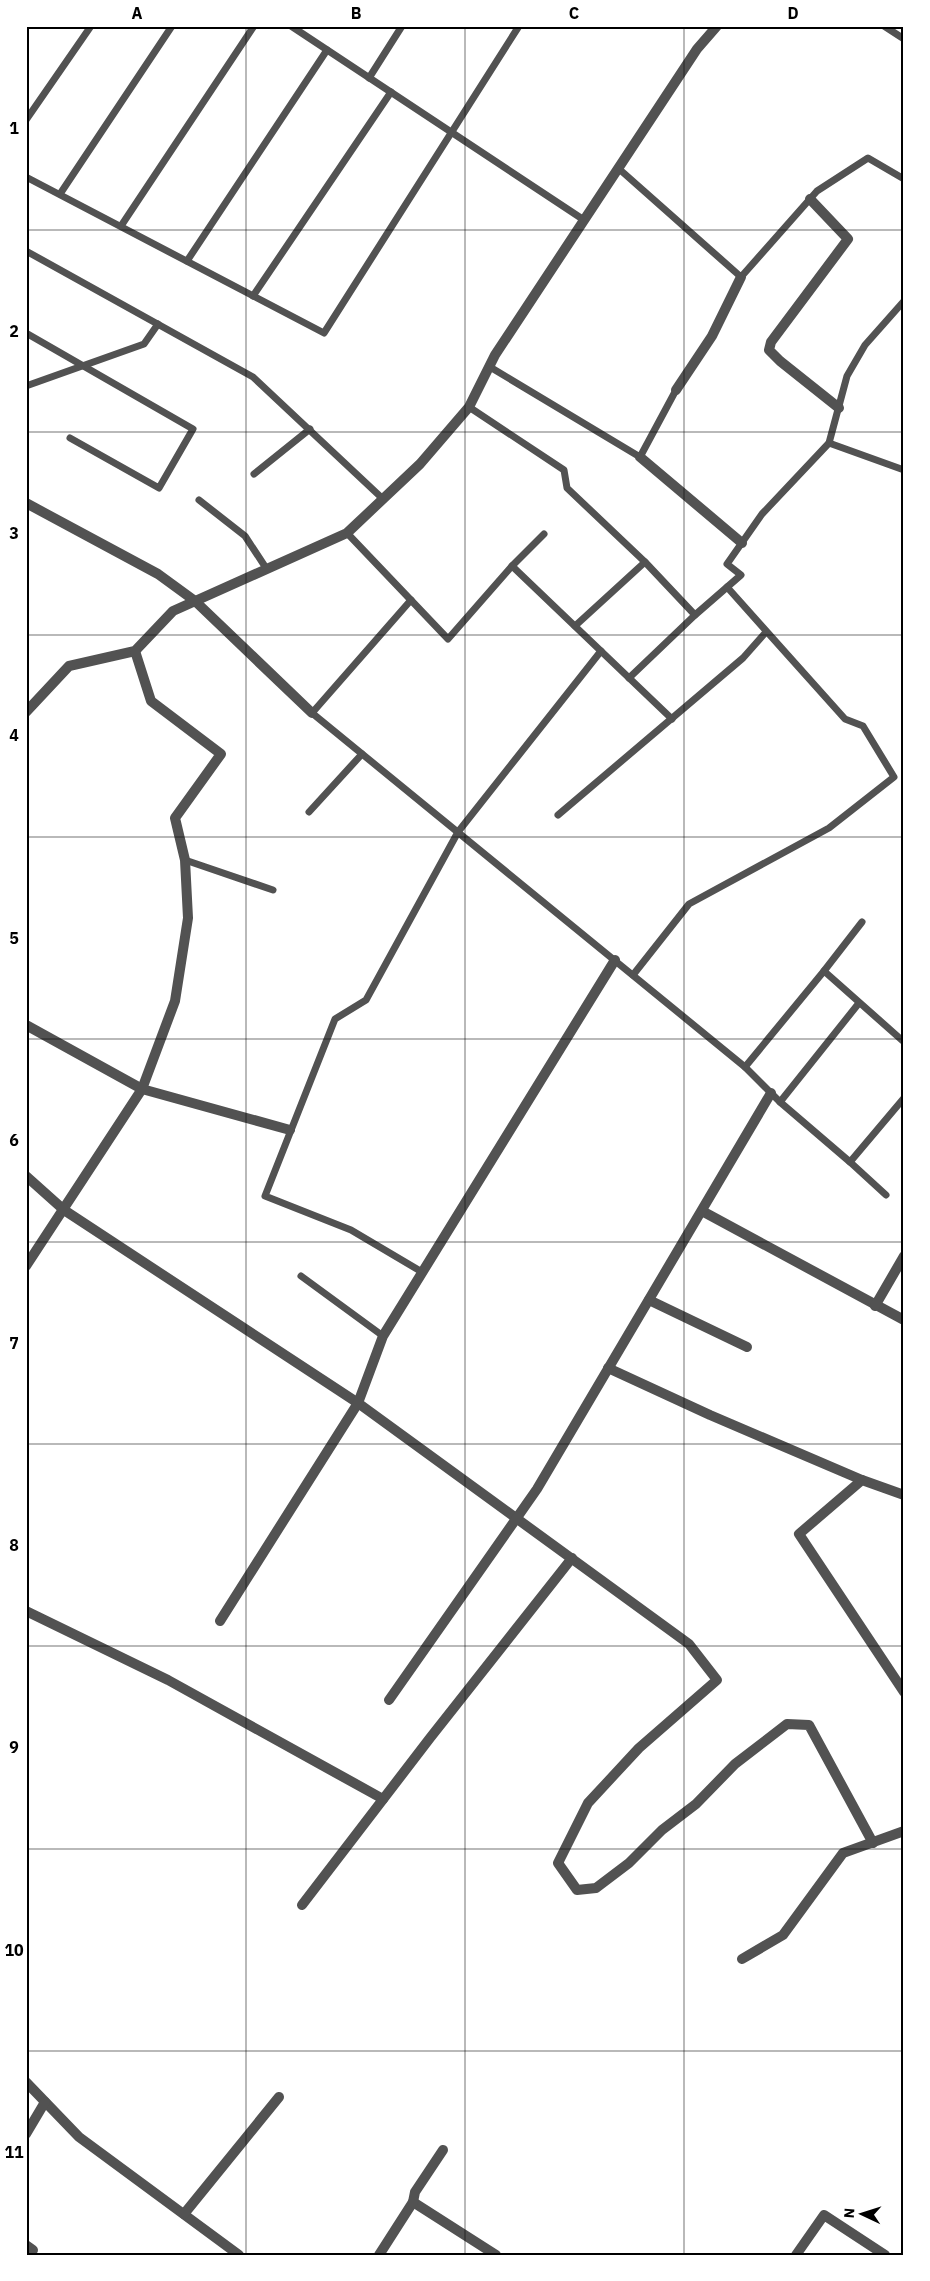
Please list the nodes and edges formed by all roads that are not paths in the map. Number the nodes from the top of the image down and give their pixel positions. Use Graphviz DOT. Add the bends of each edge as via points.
graph roads {
  1 [pos="91,26"];
  2 [pos="172,26"];
  3 [pos="254,26"];
  4 [pos="291,26"];
  5 [pos="402,26"];
  6 [pos="519,26"];
  7 [pos="717,26"];
  8 [pos="884,26"];
  9 [pos="904,39"];
  10 [pos="327,50"];
  11 [pos="369,78"];
  12 [pos="391,92"];
  13 [pos="26,120"];
  14 [pos="453,133"];
  15 [pos="618,168"];
  16 [pos="26,177"];
  17 [pos="904,179"];
  18 [pos="60,194"];
  19 [pos="810,199"];
  20 [pos="584,220"];
  21 [pos="121,226"];
  22 [pos="26,251"];
  23 [pos="187,261"];
  24 [pos="741,276"];
  25 [pos="254,296"];
  26 [pos="904,301"];
  27 [pos="158,324"];
  28 [pos="26,333"];
  29 [pos="83,366"];
  30 [pos="490,367"];
  31 [pos="26,386"];
  32 [pos="676,390"];
  33 [pos="469,407"];
  34 [pos="839,408"];
  35 [pos="310,429"];
  36 [pos="70,438"];
  37 [pos="829,443"];
  38 [pos="640,457"];
  39 [pos="904,470"];
  40 [pos="254,474"];
  41 [pos="383,499"];
  42 [pos="199,500"];
  43 [pos="26,503"];
  44 [pos="347,533"];
  45 [pos="544,534"];
  46 [pos="742,543"];
  47 [pos="645,562"];
  48 [pos="512,566"];
  49 [pos="266,568"];
  50 [pos="727,587"];
  51 [pos="411,600"];
  52 [pos="195,601"];
  53 [pos="695,615"];
  54 [pos="575,626"];
  55 [pos="766,632"];
  56 [pos="135,651"];
  57 [pos="602,651"];
  58 [pos="629,678"];
  59 [pos="26,712"];
  60 [pos="312,713"];
  61 [pos="672,719"];
  62 [pos="362,754"];
  63 [pos="310,812"];
  64 [pos="558,815"];
  65 [pos="458,832"];
  66 [pos="185,860"];
  67 [pos="273,890"];
  68 [pos="862,922"];
  69 [pos="615,960"];
  70 [pos="824,971"];
  71 [pos="633,976"];
  72 [pos="859,1003"];
  73 [pos="26,1025"];
  74 [pos="904,1042"];
  75 [pos="745,1067"];
  76 [pos="142,1089"];
  77 [pos="771,1093"];
  78 [pos="904,1098"];
  79 [pos="780,1102"];
  80 [pos="290,1130"];
  81 [pos="850,1162"];
  82 [pos="26,1176"];
  83 [pos="886,1195"];
  84 [pos="64,1210"];
  85 [pos="702,1211"];
  86 [pos="904,1256"];
  87 [pos="26,1266"];
  88 [pos="422,1272"];
  89 [pos="301,1276"];
  90 [pos="649,1300"];
  91 [pos="875,1306"];
  92 [pos="904,1320"];
  93 [pos="382,1336"];
  94 [pos="747,1347"];
  95 [pos="608,1368"];
  96 [pos="358,1403"];
  97 [pos="862,1480"];
  98 [pos="904,1495"];
  99 [pos="517,1518"];
  100 [pos="572,1558"];
  101 [pos="26,1611"];
  102 [pos="220,1621"];
  103 [pos="904,1692"];
  104 [pos="390,1700"];
  105 [pos="384,1799"];
  106 [pos="904,1831"];
  107 [pos="874,1843"];
  108 [pos="302,1905"];
  109 [pos="742,1960"];
  110 [pos="26,2082"];
  111 [pos="279,2097"];
  112 [pos="45,2102"];
  113 [pos="26,2134"];
  114 [pos="443,2150"];
  115 [pos="413,2202"];
  116 [pos="184,2214"];
  117 [pos="239,2255"];
  118 [pos="379,2255"];
  119 [pos="496,2255"];
  120 [pos="796,2255"];
  121 [pos="885,2255"];
  1 -- 13 [label="lane"];
  2 -- 18 [label="lane"];
  3 -- 21 [label="lane"];
  4 -- 10 [label="lane"];
  5 -- 11 [label="lane"];
  6 -- 14 [label="lane"];
  7 -- 15 [label="street" via="697,49"];
  8 -- 9 [label="lane"];
  10 -- 11 [label="lane"];
  10 -- 23 [label="lane"];
  11 -- 12 [label="lane"];
  12 -- 14 [label="lane"];
  12 -- 25 [label="lane"];
  14 -- 20 [label="lane"];
  14 -- 25 [label="lane" via="324,333"];
  15 -- 20 [label="street"];
  15 -- 24 [label="lane"];
  16 -- 18 [label="lane"];
  17 -- 19 [label="lane" via="868,158"];
  18 -- 21 [label="lane"];
  19 -- 24 [label="lane"];
  19 -- 34 [label="street" via="848,239 771,342 769,350"];
  20 -- 30 [label="street"];
  21 -- 23 [label="lane"];
  22 -- 27 [label="lane"];
  23 -- 25 [label="lane"];
  24 -- 32 [label="street" via="712,336"];
  26 -- 34 [label="lane" via="865,346 848,376"];
  27 -- 29 [label="lane" via="144,344"];
  27 -- 35 [label="lane" via="253,377"];
  28 -- 29 [label="lane"];
  29 -- 31 [label="lane"];
  29 -- 36 [label="lane" via="193,429 159,488"];
  30 -- 33 [label="street"];
  30 -- 38 [label="lane"];
  32 -- 38 [label="lane"];
  33 -- 41 [label="street" via="420,464"];
  33 -- 47 [label="lane" via="564,470 567,488"];
  34 -- 37 [label="lane"];
  35 -- 40 [label="lane"];
  35 -- 41 [label="lane"];
  37 -- 39 [label="lane"];
  37 -- 46 [label="lane" via="762,514"];
  38 -- 46 [label="street"];
  41 -- 44 [label="street"];
  42 -- 49 [label="lane" via="245,536"];
  43 -- 52 [label="street" via="158,574"];
  44 -- 49 [label="street"];
  44 -- 51 [label="lane"];
  45 -- 48 [label="lane"];
  46 -- 50 [label="lane" via="727,564 741,575"];
  47 -- 53 [label="lane"];
  47 -- 54 [label="lane"];
  48 -- 51 [label="lane" via="448,639"];
  48 -- 54 [label="lane"];
  49 -- 52 [label="street"];
  50 -- 53 [label="lane"];
  50 -- 55 [label="lane"];
  51 -- 60 [label="lane"];
  52 -- 56 [label="street" via="174,611"];
  52 -- 60 [label="street"];
  53 -- 58 [label="lane"];
  54 -- 57 [label="lane"];
  55 -- 61 [label="lane" via="743,658"];
  55 -- 71 [label="lane" via="845,719 863,726 894,777 829,828 689,904"];
  56 -- 59 [label="street" via="69,666"];
  56 -- 66 [label="street" via="151,701 221,754 174,818"];
  57 -- 58 [label="lane"];
  57 -- 65 [label="lane"];
  58 -- 61 [label="lane"];
  60 -- 62 [label="lane"];
  61 -- 64 [label="lane"];
  62 -- 63 [label="lane"];
  62 -- 65 [label="lane"];
  65 -- 69 [label="lane"];
  65 -- 80 [label="lane" via="366,1000 335,1020"];
  66 -- 67 [label="lane"];
  66 -- 76 [label="street" via="188,918 176,1001"];
  68 -- 70 [label="lane"];
  69 -- 71 [label="lane"];
  69 -- 88 [label="street"];
  70 -- 72 [label="lane"];
  70 -- 75 [label="lane"];
  71 -- 75 [label="lane"];
  72 -- 74 [label="lane"];
  72 -- 79 [label="lane"];
  73 -- 76 [label="street"];
  75 -- 77 [label="lane"];
  76 -- 80 [label="street"];
  76 -- 84 [label="street"];
  77 -- 79 [label="lane"];
  77 -- 85 [label="street"];
  78 -- 81 [label="lane"];
  79 -- 81 [label="lane"];
  80 -- 88 [label="lane" via="265,1196 351,1230"];
  81 -- 83 [label="lane"];
  82 -- 84 [label="street"];
  84 -- 87 [label="street"];
  84 -- 96 [label="street"];
  85 -- 90 [label="street"];
  85 -- 91 [label="street"];
  86 -- 91 [label="street"];
  88 -- 93 [label="street"];
  89 -- 93 [label="lane"];
  90 -- 94 [label="street"];
  90 -- 95 [label="street"];
  91 -- 92 [label="street"];
  93 -- 96 [label="street"];
  95 -- 97 [label="street"];
  95 -- 99 [label="street"];
  96 -- 99 [label="street"];
  96 -- 102 [label="street"];
  97 -- 98 [label="street"];
  97 -- 103 [label="street" via="799,1534"];
  99 -- 100 [label="street"];
  99 -- 104 [label="street"];
  100 -- 105 [label="street"];
  100 -- 107 [label="street" via="689,1644 717,1680 639,1748 588,1803 558,1862 577,1890 596,1888 629,1863 662,1830 696,1804 735,1764 787,1724 809,1725"];
  101 -- 105 [label="street" via="168,1680"];
  105 -- 108 [label="street"];
  106 -- 107 [label="street"];
  107 -- 109 [label="street" via="844,1853 783,1935"];
  110 -- 112 [label="street"];
  111 -- 116 [label="street"];
  112 -- 113 [label="street"];
  112 -- 116 [label="street" via="79,2137"];
  114 -- 115 [label="street" via="415,2192"];
  115 -- 118 [label="street"];
  115 -- 119 [label="street"];
  116 -- 117 [label="street"];
  120 -- 121 [label="street" via="824,2215"];
}
